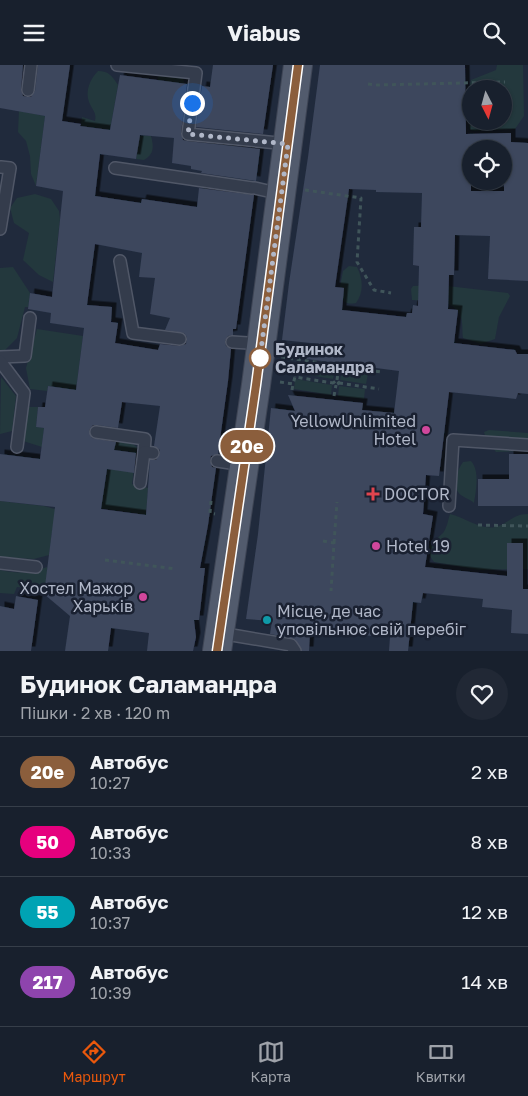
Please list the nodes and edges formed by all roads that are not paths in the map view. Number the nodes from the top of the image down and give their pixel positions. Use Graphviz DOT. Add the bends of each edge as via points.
graph roads {
  1 [pos="31,65"];
  2 [pos="117,65"];
  3 [pos="298,65"];
  4 [pos="28,90"];
  5 [pos="288,144"];
  6 [pos="1,167"];
  7 [pos="115,168"];
  8 [pos="271,190"];
  9 [pos="0,229"];
  10 [pos="120,261"];
  11 [pos="30,318"];
  12 [pos="180,339"];
  13 [pos="232,343"];
  14 [pos="267,350"];
  15 [pos="0,357"];
  16 [pos="0,361"];
  17 [pos="96,432"];
  18 [pos="528,445"];
  19 [pos="17,447"];
  20 [pos="217,461"];
  21 [pos="244,465"];
  22 [pos="140,483"];
  23 [pos="449,506"];
  24 [pos="0,563"];
  25 [pos="36,567"];
  26 [pos="218,642"];
  27 [pos="295,651"];
  1 -- 4 [label="lane"];
  2 -- 5 [label="lane" via="196,73 188,134"];
  3 -- 5 [label="main road"];
  5 -- 8 [label="main road"];
  6 -- 9 [label="lane" via="10,168"];
  7 -- 8 [label="lane"];
  8 -- 14 [label="main road"];
  10 -- 12 [label="lane" via="133,333"];
  11 -- 15 [label="lane" via="24,356"];
  13 -- 14 [label="lane"];
  14 -- 21 [label="main road"];
  16 -- 19 [label="lane" via="24,393"];
  17 -- 22 [label="lane" via="145,439 149,453"];
  18 -- 23 [label="lane" via="453,440"];
  20 -- 21 [label="lane"];
  21 -- 26 [label="main road"];
  24 -- 25 [label="lane"];
  26 -- 27 [label="lane" via="291,645"];
}
